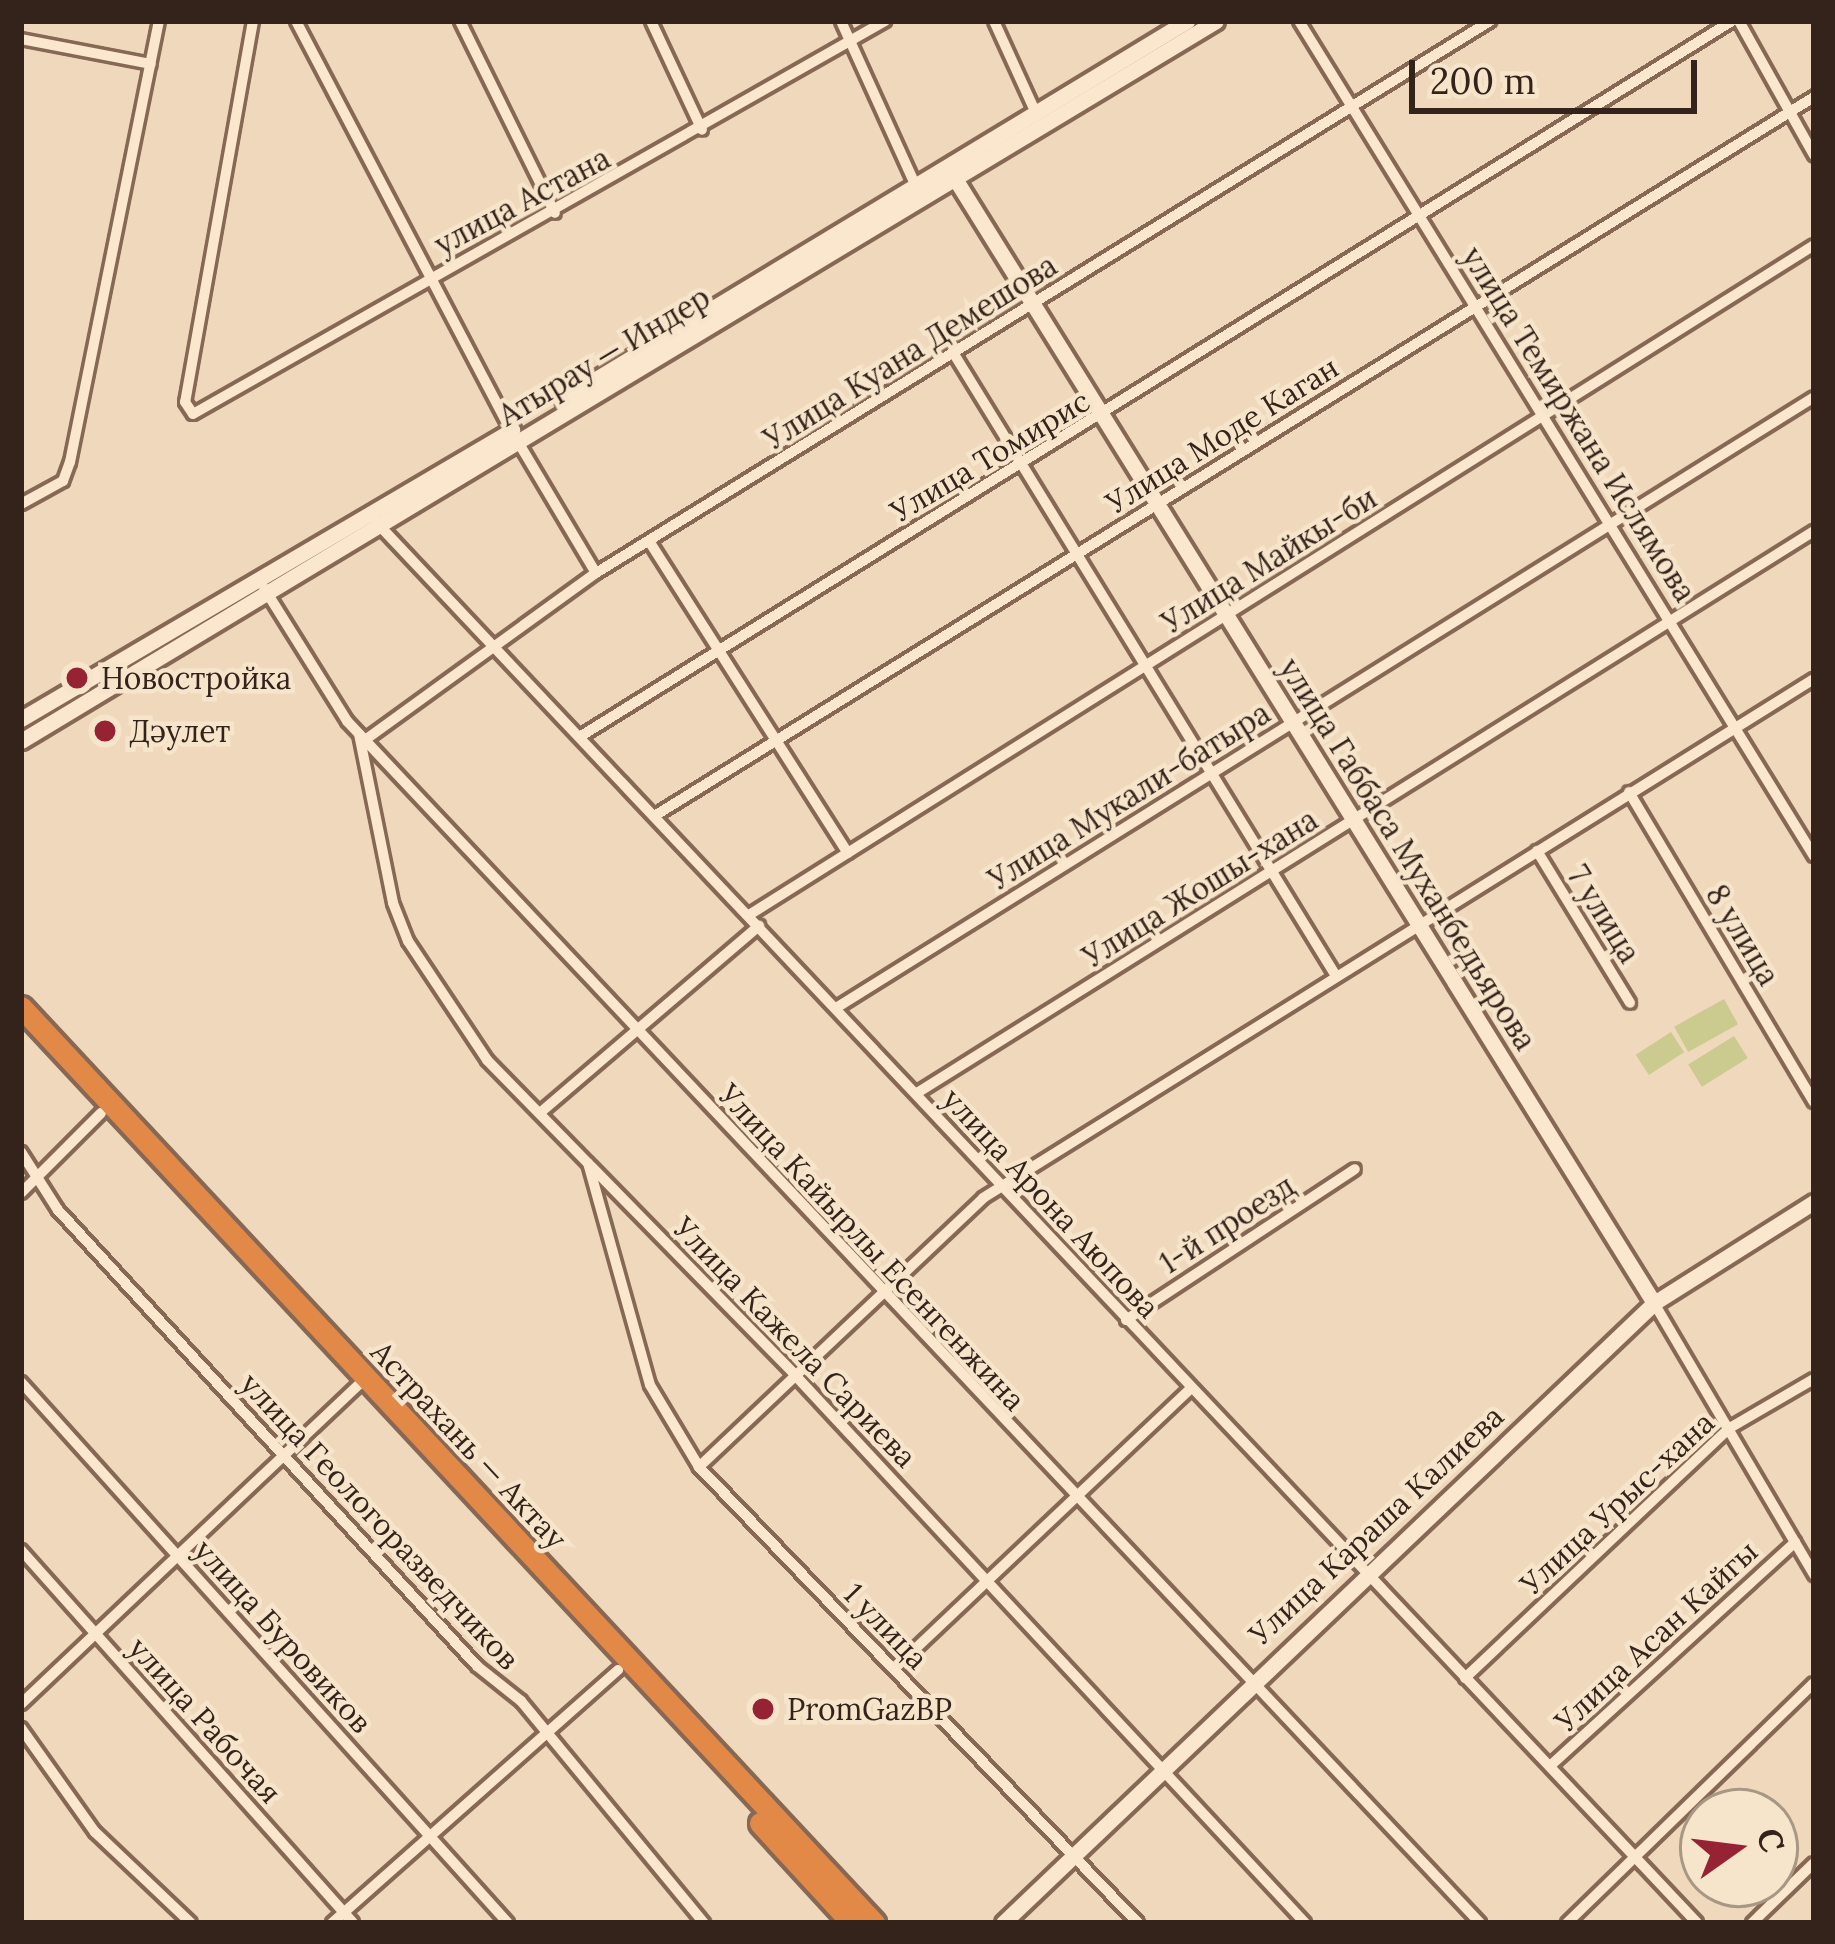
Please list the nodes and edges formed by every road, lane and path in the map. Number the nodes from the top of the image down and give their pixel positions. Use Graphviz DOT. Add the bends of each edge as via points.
graph roads {
  1 [pos="159,21"];
  2 [pos="253,21"];
  3 [pos="296,21"];
  4 [pos="460,21"];
  5 [pos="651,21"];
  6 [pos="841,21"];
  7 [pos="885,21"];
  8 [pos="994,21"];
  9 [pos="1216,21"];
  10 [pos="1299,21"];
  11 [pos="1490,21"];
  12 [pos="1735,21"];
  13 [pos="1182,22"];
  14 [pos="21,39"];
  15 [pos="851,42"];
  16 [pos="151,64"];
  17 [pos="1814,97"];
  18 [pos="1355,102"];
  19 [pos="1790,112"];
  20 [pos="1036,113"];
  21 [pos="702,130"];
  22 [pos="1814,155"];
  23 [pos="950,172"];
  24 [pos="916,186"];
  25 [pos="1422,212"];
  26 [pos="555,214"];
  27 [pos="1814,245"];
  28 [pos="433,276"];
  29 [pos="1033,305"];
  30 [pos="1477,305"];
  31 [pos="954,354"];
  32 [pos="1814,397"];
  33 [pos="1102,416"];
  34 [pos="1545,416"];
  35 [pos="514,434"];
  36 [pos="1024,464"];
  37 [pos="1157,503"];
  38 [pos="21,504"];
  39 [pos="375,520"];
  40 [pos="1614,526"];
  41 [pos="1814,531"];
  42 [pos="649,541"];
  43 [pos="1076,553"];
  44 [pos="596,573"];
  45 [pos="263,587"];
  46 [pos="1227,616"];
  47 [pos="1670,618"];
  48 [pos="488,644"];
  49 [pos="718,652"];
  50 [pos="1146,665"];
  51 [pos="1814,680"];
  52 [pos="21,718"];
  53 [pos="1294,722"];
  54 [pos="1737,725"];
  55 [pos="581,736"];
  56 [pos="362,737"];
  57 [pos="21,741"];
  58 [pos="775,741"];
  59 [pos="1209,774"];
  60 [pos="1629,792"];
  61 [pos="656,815"];
  62 [pos="1355,820"];
  63 [pos="1809,835"];
  64 [pos="1537,850"];
  65 [pos="848,853"];
  66 [pos="1814,856"];
  67 [pos="1271,872"];
  68 [pos="749,915"];
  69 [pos="1420,924"];
  70 [pos="759,926"];
  71 [pos="1336,976"];
  72 [pos="1630,1003"];
  73 [pos="21,1007"];
  74 [pos="836,1008"];
  75 [pos="21,1026"];
  76 [pos="636,1029"];
  77 [pos="916,1093"];
  78 [pos="1814,1102"];
  79 [pos="542,1112"];
  80 [pos="101,1113"];
  81 [pos="21,1152"];
  82 [pos="588,1160"];
  83 [pos="1355,1169"];
  84 [pos="41,1174"];
  85 [pos="1000,1187"];
  86 [pos="21,1193"];
  87 [pos="1814,1202"];
  88 [pos="260,1274"];
  89 [pos="880,1294"];
  90 [pos="1654,1303"];
  91 [pos="1126,1320"];
  92 [pos="794,1374"];
  93 [pos="1814,1379"];
  94 [pos="21,1382"];
  95 [pos="361,1383"];
  96 [pos="1191,1388"];
  97 [pos="1728,1430"];
  98 [pos="290,1457"];
  99 [pos="699,1467"];
  100 [pos="1073,1496"];
  101 [pos="1795,1542"];
  102 [pos="21,1550"];
  103 [pos="179,1557"];
  104 [pos="1365,1571"];
  105 [pos="1814,1575"];
  106 [pos="987,1580"];
  107 [pos="97,1634"];
  108 [pos="894,1669"];
  109 [pos="618,1670"];
  110 [pos="1465,1678"];
  111 [pos="1249,1681"];
  112 [pos="1814,1683"];
  113 [pos="21,1704"];
  114 [pos="21,1728"];
  115 [pos="547,1730"];
  116 [pos="1550,1766"];
  117 [pos="1162,1768"];
  118 [pos="427,1833"];
  119 [pos="1073,1855"];
  120 [pos="1636,1857"];
  121 [pos="1814,1864"];
  122 [pos="348,1918"];
  123 [pos="191,1923"];
  124 [pos="332,1923"];
  125 [pos="508,1923"];
  126 [pos="704,1923"];
  127 [pos="852,1923"];
  128 [pos="874,1923"];
  129 [pos="1003,1923"];
  130 [pos="1138,1923"];
  131 [pos="1306,1923"];
  132 [pos="1480,1923"];
  133 [pos="1568,1923"];
  134 [pos="1696,1923"];
  135 [pos="1752,1923"];
  1 -- 16 [label="street"];
  2 -- 28 [label="street, улица Астана" via="185,402 200,413"];
  3 -- 28 [label="street"];
  4 -- 26 [label="street"];
  5 -- 21 [label="street"];
  6 -- 15 [label="street"];
  7 -- 15 [label="street, улица Астана"];
  8 -- 20 [label="street"];
  9 -- 23 [label="main road, Атырау — Индер"];
  10 -- 18 [label="street, улица Темиржана Ислямова"];
  11 -- 18 [label="street, Улица Куана Демешова"];
  12 -- 19 [label="street"];
  12 -- 25 [label="street, Улица Томирис"];
  13 -- 20 [label="main road, Атырау — Индер"];
  14 -- 16 [label="street"];
  15 -- 21 [label="street, улица Астана"];
  15 -- 24 [label="street"];
  16 -- 38 [label="street" via="70,462 63,481"];
  17 -- 19 [label="street, Улица Моде Каган"];
  18 -- 25 [label="street, улица Темиржана Ислямова"];
  18 -- 29 [label="street, Улица Куана Демешова"];
  19 -- 22 [label="street"];
  19 -- 30 [label="street, Улица Моде Каган"];
  20 -- 23 [label="main road, Атырау — Индер"];
  21 -- 26 [label="street, улица Астана"];
  23 -- 24 [label="main road, Атырау — Индер"];
  23 -- 29 [label="main road, улица Габбаса Муханбедьярова"];
  23 -- 35 [label="main road, Атырау — Индер"];
  24 -- 35 [label="main road, Атырау — Индер"];
  25 -- 30 [label="street, улица Темиржана Ислямова"];
  25 -- 33 [label="street, Улица Томирис"];
  26 -- 28 [label="street, улица Астана"];
  27 -- 34 [label="street, Улица Майкы-би"];
  28 -- 35 [label="street"];
  29 -- 31 [label="street, Улица Куана Демешова"];
  29 -- 33 [label="main road, улица Габбаса Муханбедьярова"];
  30 -- 34 [label="street, улица Темиржана Ислямова"];
  30 -- 37 [label="street, Улица Моде Каган"];
  31 -- 36 [label="street"];
  31 -- 42 [label="street, Улица Куана Демешова"];
  32 -- 40 [label="street, Улица Мукали-батыра"];
  33 -- 36 [label="street, Улица Томирис"];
  33 -- 37 [label="main road, улица Габбаса Муханбедьярова"];
  34 -- 40 [label="street, улица Темиржана Ислямова"];
  34 -- 46 [label="street, Улица Майкы-би"];
  35 -- 39 [label="main road, Атырау — Индер"];
  35 -- 44 [label="street"];
  36 -- 43 [label="street"];
  36 -- 49 [label="street, Улица Томирис"];
  37 -- 43 [label="street, Улица Моде Каган"];
  37 -- 46 [label="main road, улица Габбаса Муханбедьярова"];
  39 -- 45 [label="main road, Атырау — Индер"];
  39 -- 48 [label="street, улица Арона Аюпова"];
  40 -- 47 [label="street, улица Темиржана Ислямова"];
  40 -- 53 [label="street, Улица Мукали-батыра"];
  41 -- 47 [label="street, Улица Жошы-хана"];
  42 -- 44 [label="street, Улица Куана Демешова"];
  42 -- 49 [label="street"];
  43 -- 50 [label="street"];
  43 -- 58 [label="street, Улица Моде Каган"];
  44 -- 48 [label="street, Улица Куана Демешова"];
  45 -- 52 [label="main road, Атырау — Индер"];
  45 -- 56 [label="street, Улица Кайырлы Есенгенжина"];
  45 -- 57 [label="main road, Атырау — Индер"];
  46 -- 50 [label="street, Улица Майкы-би"];
  46 -- 53 [label="main road, улица Габбаса Муханбедьярова"];
  47 -- 54 [label="street, улица Темиржана Ислямова"];
  47 -- 62 [label="street, Улица Жошы-хана"];
  48 -- 55 [label="street, улица Арона Аюпова"];
  48 -- 56 [label="street, Улица Куана Демешова"];
  49 -- 55 [label="street, Улица Томирис"];
  49 -- 58 [label="street"];
  50 -- 59 [label="street"];
  50 -- 65 [label="street, Улица Майкы-би"];
  51 -- 54 [label="street"];
  53 -- 59 [label="street, Улица Мукали-батыра"];
  53 -- 62 [label="main road, улица Габбаса Муханбедьярова"];
  54 -- 60 [label="street"];
  54 -- 63 [label="street, улица Темиржана Ислямова"];
  55 -- 61 [label="street, улица Арона Аюпова"];
  56 -- 76 [label="street, Улица Кайырлы Есенгенжина"];
  56 -- 79 [label="street, Улица Кажела Сариева" via="374,837 408,941 487,1060"];
  58 -- 61 [label="street, Улица Моде Каган"];
  58 -- 65 [label="street"];
  59 -- 67 [label="street"];
  59 -- 74 [label="street, Улица Мукали-батыра"];
  60 -- 64 [label="street"];
  60 -- 78 [label="street, 8 улица"];
  61 -- 68 [label="street, улица Арона Аюпова"];
  62 -- 67 [label="street, Улица Жошы-хана"];
  62 -- 69 [label="main road, улица Габбаса Муханбедьярова"];
  63 -- 66 [label="street, улица Темиржана Ислямова"];
  64 -- 69 [label="street"];
  64 -- 72 [label="street, 7 улица"];
  65 -- 68 [label="street, Улица Майкы-би"];
  67 -- 71 [label="street"];
  67 -- 77 [label="street, Улица Жошы-хана"];
  68 -- 70 [label="street, улица Арона Аюпова"];
  69 -- 71 [label="street"];
  69 -- 90 [label="main road, улица Габбаса Муханбедьярова"];
  70 -- 74 [label="street, улица Арона Аюпова"];
  70 -- 76 [label="street"];
  71 -- 85 [label="street"];
  73 -- 88 [label="highway, Астрахань — Актау"];
  74 -- 77 [label="street, улица Арона Аюпова"];
  75 -- 80 [label="highway, Астрахань — Актау"];
  76 -- 79 [label="street"];
  76 -- 89 [label="street, Улица Кайырлы Есенгенжина"];
  77 -- 85 [label="street, улица Арона Аюпова"];
  79 -- 82 [label="street, Улица Кажела Сариева"];
  80 -- 84 [label="street"];
  80 -- 88 [label="highway, Астрахань — Актау"];
  81 -- 84 [label="street, улица Геологоразведчиков"];
  82 -- 92 [label="street, Улица Кажела Сариева"];
  82 -- 99 [label="street, 1 улица" via="617,1288 650,1385"];
  83 -- 91 [label="street, 1-й проезд"];
  84 -- 86 [label="street"];
  84 -- 98 [label="street, улица Геологоразведчиков" via="58,1210"];
  85 -- 89 [label="street"];
  85 -- 91 [label="street, улица Арона Аюпова"];
  87 -- 90 [label="main road, Улица Караша Калиева"];
  88 -- 95 [label="highway, Астрахань — Актау"];
  89 -- 92 [label="street"];
  89 -- 100 [label="street, Улица Кайырлы Есенгенжина"];
  90 -- 97 [label="street, улица Габбаса Муханбедьярова"];
  90 -- 104 [label="main road, Улица Караша Калиева"];
  91 -- 96 [label="street, улица Арона Аюпова"];
  92 -- 99 [label="street"];
  92 -- 106 [label="street, Улица Кажела Сариева"];
  93 -- 97 [label="street, Улица Урыс-хана"];
  94 -- 103 [label="street, улица Буровиков"];
  95 -- 98 [label="street"];
  95 -- 109 [label="highway, Астрахань — Актау"];
  95 -- 128 [label="highway, Астрахань — Актау"];
  96 -- 100 [label="street"];
  96 -- 104 [label="street, улица Арона Аюпова"];
  97 -- 101 [label="street, улица Габбаса Муханбедьярова"];
  97 -- 110 [label="street, Улица Урыс-хана"];
  98 -- 103 [label="street"];
  98 -- 115 [label="street, улица Геологоразведчиков" via="461,1650"];
  99 -- 108 [label="street, 1 улица"];
  100 -- 106 [label="street"];
  100 -- 111 [label="street, Улица Кайырлы Есенгенжина"];
  101 -- 105 [label="street, улица Габбаса Муханбедьярова"];
  101 -- 116 [label="street, Улица Асан Кайгы"];
  102 -- 107 [label="street, улица Рабочая"];
  103 -- 107 [label="street"];
  103 -- 118 [label="street, улица Буровиков"];
  104 -- 110 [label="street, улица Арона Аюпова"];
  104 -- 111 [label="main road, Улица Караша Калиева"];
  106 -- 108 [label="street"];
  106 -- 117 [label="street, Улица Кажела Сариева"];
  107 -- 113 [label="street"];
  107 -- 122 [label="street, улица Рабочая"];
  108 -- 119 [label="street, 1 улица"];
  109 -- 115 [label="street"];
  109 -- 127 [label="highway, Астрахань — Актау"];
  110 -- 116 [label="street, улица Арона Аюпова"];
  111 -- 117 [label="main road, Улица Караша Калиева"];
  111 -- 132 [label="street, Улица Кайырлы Есенгенжина"];
  112 -- 120 [label="street"];
  114 -- 123 [label="street" via="94,1832"];
  115 -- 118 [label="street"];
  115 -- 126 [label="street, улица Геологоразведчиков"];
  116 -- 120 [label="street, улица Арона Аюпова"];
  117 -- 119 [label="main road, Улица Караша Калиева"];
  117 -- 131 [label="street, Улица Кажела Сариева"];
  118 -- 122 [label="street"];
  118 -- 125 [label="street, улица Буровиков"];
  119 -- 129 [label="main road, Улица Караша Калиева"];
  119 -- 130 [label="street, 1 улица"];
  120 -- 133 [label="street"];
  120 -- 134 [label="street, улица Арона Аюпова"];
  121 -- 135 [label="street"];
  122 -- 124 [label="street"];
}
